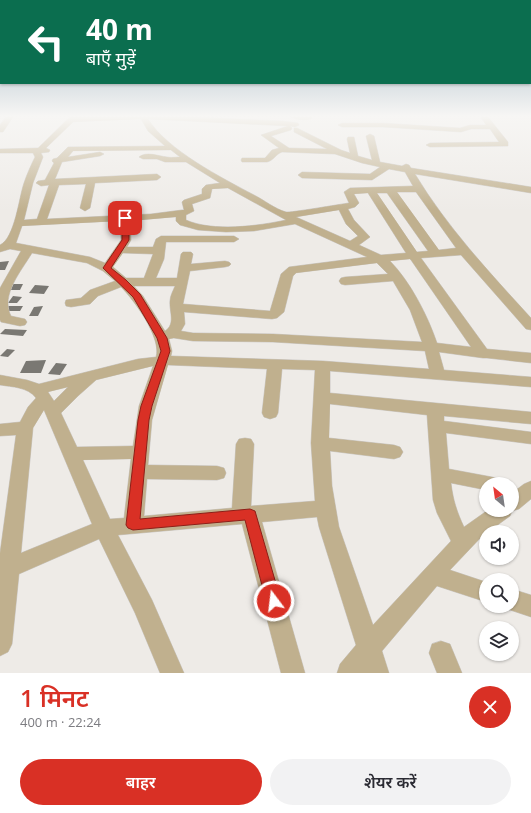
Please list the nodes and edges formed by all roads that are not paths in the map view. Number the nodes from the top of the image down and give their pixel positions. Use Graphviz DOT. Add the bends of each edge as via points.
graph roads {
  1 [pos="46,148"];
  2 [pos="165,148"];
  3 [pos="171,148"];
  4 [pos="331,148"];
  5 [pos="337,148"];
  6 [pos="353,148"];
  7 [pos="373,148"];
  8 [pos="287,150"];
  9 [pos="337,152"];
  10 [pos="0,153"];
  11 [pos="41,154"];
  12 [pos="354,155"];
  13 [pos="138,157"];
  14 [pos="188,159"];
  15 [pos="245,160"];
  16 [pos="59,161"];
  17 [pos="376,161"];
  18 [pos="387,166"];
  19 [pos="408,169"];
  20 [pos="302,175"];
  21 [pos="157,176"];
  22 [pos="356,177"];
  23 [pos="90,181"];
  24 [pos="52,182"];
  25 [pos="28,183"];
  26 [pos="230,185"];
  27 [pos="529,188"];
  28 [pos="419,189"];
  29 [pos="390,190"];
  30 [pos="358,191"];
  31 [pos="371,191"];
  32 [pos="35,207"];
  33 [pos="342,207"];
  34 [pos="85,208"];
  35 [pos="181,214"];
  36 [pos="286,216"];
  37 [pos="125,218"];
  38 [pos="296,221"];
  39 [pos="41,222"];
  40 [pos="18,223"];
  41 [pos="258,228"];
  42 [pos="350,245"];
  43 [pos="4,247"];
  44 [pos="28,249"];
  45 [pos="120,250"];
  46 [pos="158,250"];
  47 [pos="464,251"];
  48 [pos="187,254"];
  49 [pos="436,254"];
  50 [pos="413,256"];
  51 [pos="378,259"];
  52 [pos="225,264"];
  53 [pos="107,268"];
  54 [pos="184,268"];
  55 [pos="397,276"];
  56 [pos="345,281"];
  57 [pos="123,282"];
  58 [pos="149,282"];
  59 [pos="182,282"];
  60 [pos="0,302"];
  61 [pos="71,303"];
  62 [pos="176,307"];
  63 [pos="20,322"];
  64 [pos="531,326"];
  65 [pos="167,335"];
  66 [pos="432,347"];
  67 [pos="483,354"];
  68 [pos="531,358"];
  69 [pos="163,360"];
  70 [pos="275,364"];
  71 [pos="323,366"];
  72 [pos="96,374"];
  73 [pos="437,374"];
  74 [pos="0,380"];
  75 [pos="531,382"];
  76 [pos="322,398"];
  77 [pos="45,400"];
  78 [pos="270,412"];
  79 [pos="436,418"];
  80 [pos="531,418"];
  81 [pos="25,428"];
  82 [pos="0,430"];
  83 [pos="531,438"];
  84 [pos="320,443"];
  85 [pos="244,444"];
  86 [pos="140,452"];
  87 [pos="394,452"];
  88 [pos="71,454"];
  89 [pos="138,472"];
  90 [pos="217,473"];
  91 [pos="440,474"];
  92 [pos="479,482"];
  93 [pos="325,508"];
  94 [pos="246,515"];
  95 [pos="493,517"];
  96 [pos="133,525"];
  97 [pos="104,528"];
  98 [pos="462,543"];
  99 [pos="9,568"];
  100 [pos="433,575"];
  101 [pos="479,590"];
  102 [pos="519,602"];
  103 [pos="531,606"];
  104 [pos="0,644"];
  105 [pos="368,649"];
  106 [pos="172,673"];
  107 [pos="293,673"];
  108 [pos="349,673"];
  109 [pos="377,673"];
  1 -- 11 [label="street"];
  2 -- 16 [label="street" via="130,149"];
  3 -- 14 [label="street"];
  4 -- 9 [label="street"];
  5 -- 12 [label="street"];
  6 -- 12 [label="street"];
  7 -- 17 [label="street"];
  8 -- 9 [label="street"];
  8 -- 15 [label="street" via="275,152 267,160"];
  9 -- 18 [label="street"];
  10 -- 11 [label="street"];
  11 -- 16 [label="street"];
  11 -- 25 [label="street"];
  12 -- 17 [label="street"];
  13 -- 14 [label="street"];
  14 -- 26 [label="street"];
  16 -- 24 [label="street"];
  17 -- 19 [label="street"];
  18 -- 19 [label="street"];
  18 -- 22 [label="street" via="372,177"];
  19 -- 27 [label="street"];
  19 -- 28 [label="street"];
  20 -- 22 [label="street"];
  21 -- 23 [label="street"];
  22 -- 30 [label="street"];
  23 -- 24 [label="street"];
  23 -- 34 [label="street"];
  24 -- 25 [label="street"];
  24 -- 32 [label="street"];
  25 -- 32 [label="street"];
  26 -- 35 [label="street" via="207,189 207,196 187,202 189,211"];
  26 -- 36 [label="street"];
  28 -- 29 [label="street"];
  28 -- 47 [label="street"];
  29 -- 31 [label="street"];
  29 -- 49 [label="street"];
  30 -- 31 [label="street"];
  30 -- 33 [label="street" via="349,192 353,204"];
  31 -- 50 [label="street"];
  32 -- 39 [label="street"];
  32 -- 40 [label="street"];
  33 -- 36 [label="street" via="302,211"];
  33 -- 42 [label="street" via="350,222 365,237"];
  35 -- 37 [label="street"];
  35 -- 41 [label="street" via="182,222 208,228"];
  36 -- 38 [label="street"];
  37 -- 39 [label="street"];
  37 -- 45 [label="street" via="127,236"];
  38 -- 41 [label="street"];
  38 -- 42 [label="street"];
  39 -- 40 [label="street"];
  40 -- 43 [label="street"];
  41 -- 46 [label="street" via="243,239 162,239 159,241"];
  42 -- 51 [label="street" via="365,250"];
  43 -- 44 [label="street"];
  44 -- 53 [label="street" via="90,260"];
  44 -- 60 [label="street"];
  45 -- 46 [label="street"];
  45 -- 53 [label="street"];
  46 -- 58 [label="street" via="160,252"];
  47 -- 49 [label="street"];
  47 -- 64 [label="street"];
  48 -- 54 [label="street"];
  49 -- 50 [label="street"];
  50 -- 51 [label="street"];
  50 -- 67 [label="street"];
  51 -- 55 [label="street"];
  51 -- 62 [label="street" via="290,272 287,274 277,312 272,315"];
  52 -- 54 [label="street"];
  53 -- 57 [label="street"];
  54 -- 59 [label="street"];
  55 -- 56 [label="street"];
  55 -- 66 [label="street" via="418,311"];
  57 -- 58 [label="street"];
  57 -- 61 [label="street" via="94,293 85,301"];
  57 -- 65 [label="street"];
  58 -- 59 [label="street"];
  59 -- 62 [label="street" via="177,294"];
  60 -- 63 [label="street" via="6,319"];
  62 -- 65 [label="street" via="178,324"];
  65 -- 66 [label="street"];
  65 -- 69 [label="street"];
  66 -- 67 [label="street"];
  66 -- 73 [label="street"];
  67 -- 68 [label="street"];
  69 -- 70 [label="street"];
  69 -- 72 [label="street"];
  69 -- 86 [label="street" via="146,406"];
  70 -- 71 [label="street"];
  70 -- 78 [label="street"];
  71 -- 73 [label="street"];
  71 -- 76 [label="street"];
  72 -- 77 [label="street"];
  72 -- 77 [label="street" via="72,392"];
  73 -- 75 [label="street"];
  74 -- 77 [label="street" via="27,385"];
  76 -- 79 [label="street"];
  76 -- 84 [label="street"];
  77 -- 81 [label="street" via="34,411"];
  77 -- 88 [label="street"];
  79 -- 80 [label="street"];
  79 -- 83 [label="street"];
  79 -- 91 [label="street"];
  81 -- 82 [label="street"];
  81 -- 99 [label="street"];
  84 -- 87 [label="street"];
  84 -- 93 [label="street"];
  85 -- 94 [label="street"];
  86 -- 88 [label="street"];
  86 -- 89 [label="street"];
  88 -- 97 [label="street"];
  89 -- 90 [label="street"];
  89 -- 96 [label="street"];
  91 -- 92 [label="street"];
  91 -- 98 [label="street" via="447,513"];
  93 -- 94 [label="street"];
  93 -- 105 [label="street"];
  94 -- 96 [label="street"];
  94 -- 107 [label="street"];
  95 -- 98 [label="street"];
  96 -- 97 [label="street"];
  97 -- 99 [label="street"];
  97 -- 106 [label="street" via="144,608"];
  98 -- 100 [label="street"];
  99 -- 104 [label="street"];
  100 -- 101 [label="street"];
  100 -- 105 [label="street"];
  102 -- 103 [label="street"];
  105 -- 108 [label="street"];
  105 -- 109 [label="street"];
}
